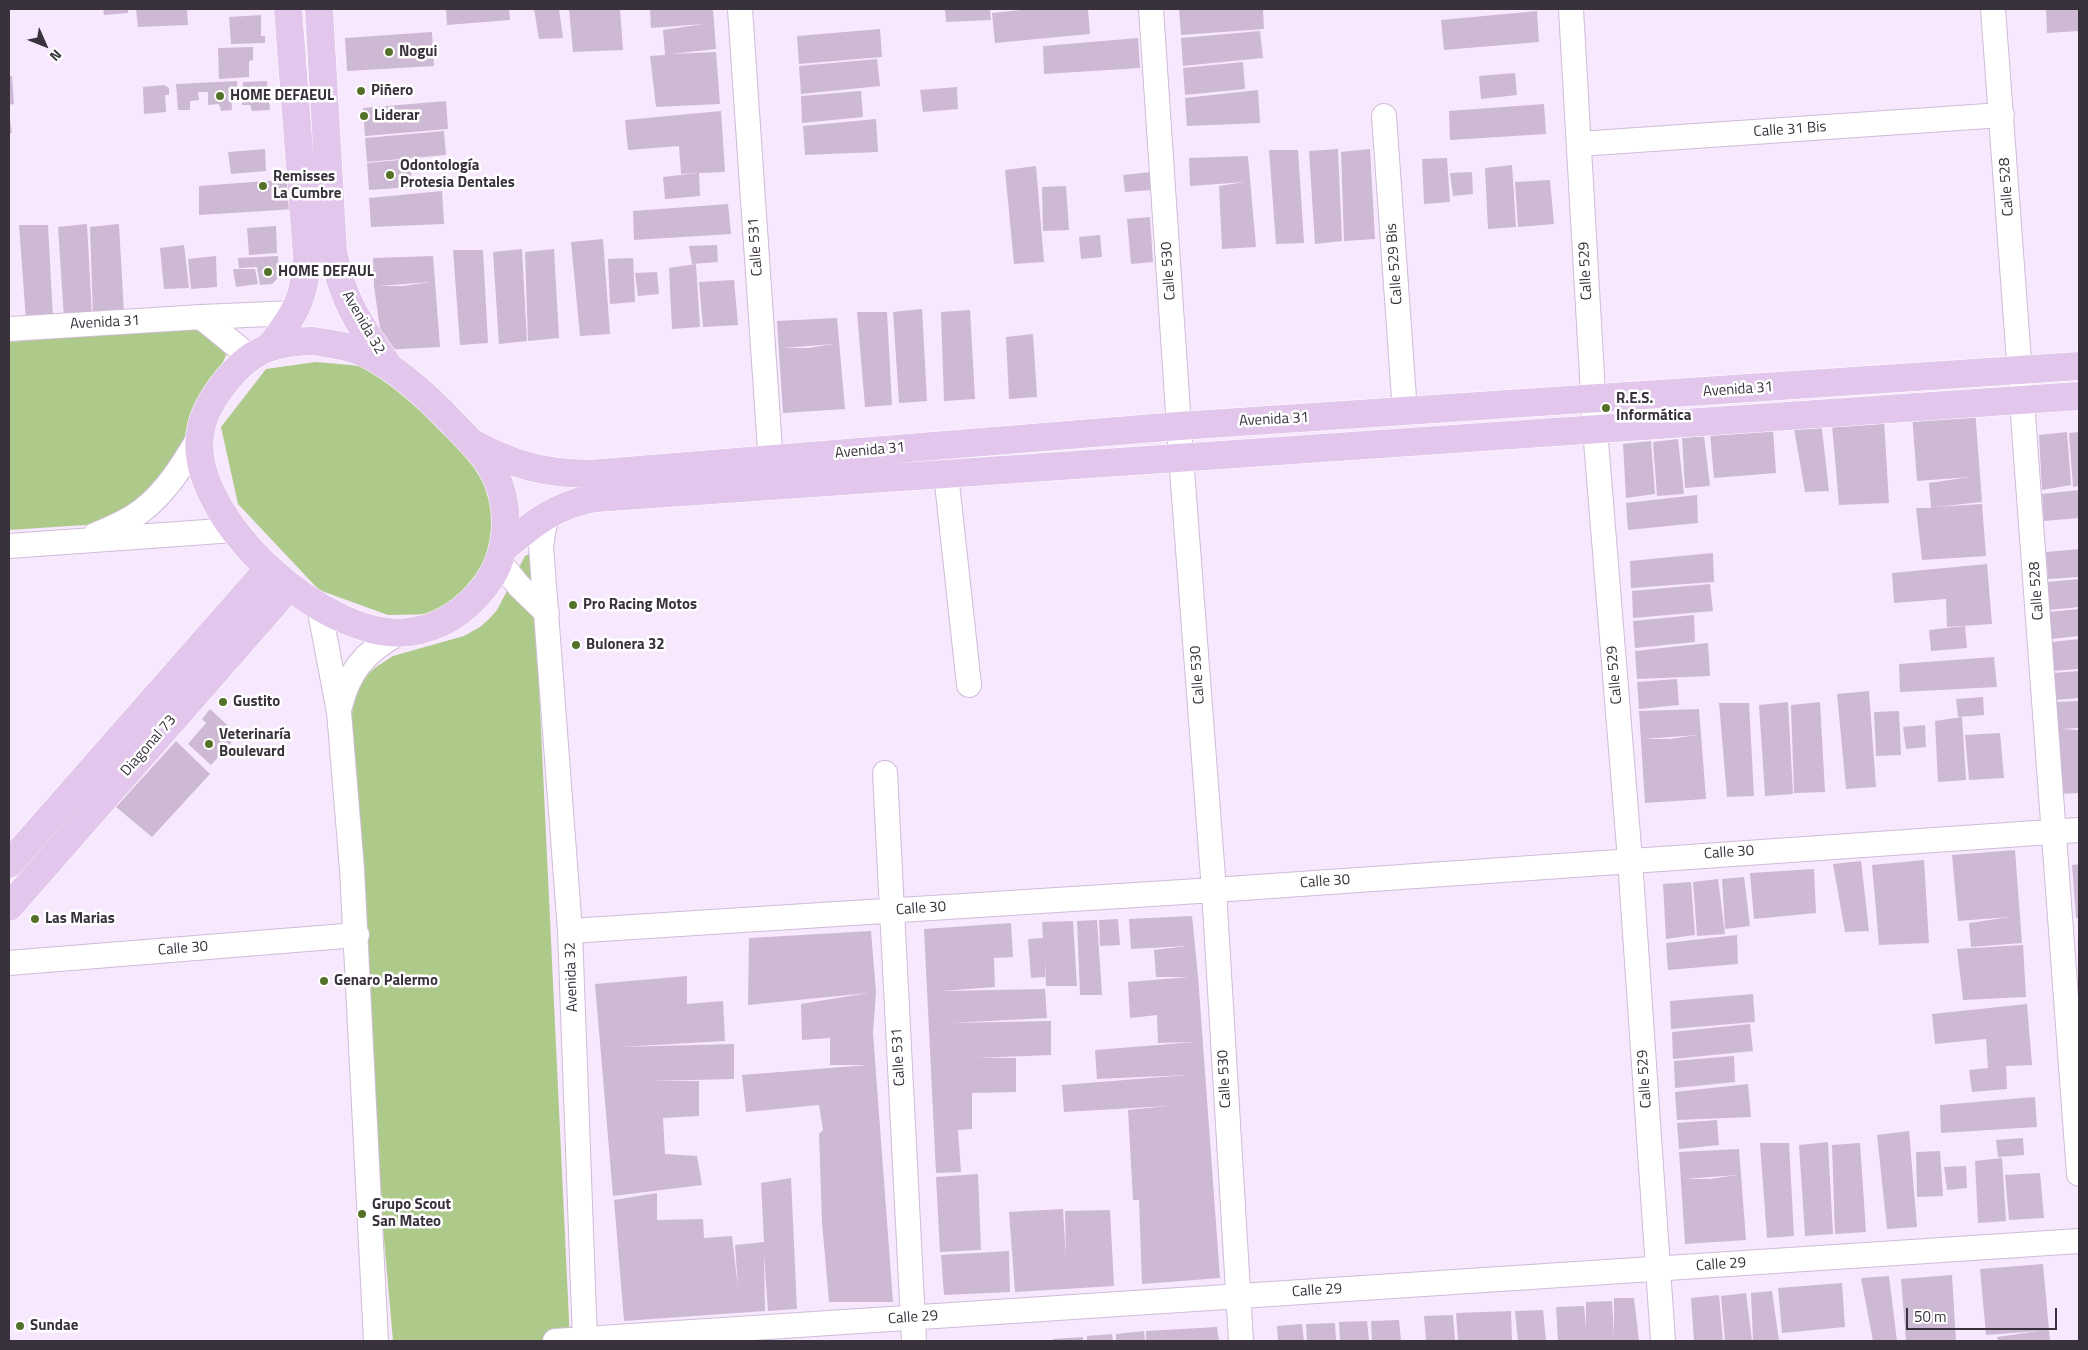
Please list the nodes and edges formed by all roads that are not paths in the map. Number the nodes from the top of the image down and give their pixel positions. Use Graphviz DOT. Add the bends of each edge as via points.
graph roads {
  1 [pos="288,9"];
  2 [pos="319,9"];
  3 [pos="740,9"];
  4 [pos="1151,9"];
  5 [pos="1571,9"];
  6 [pos="1993,9"];
  7 [pos="2002,115"];
  8 [pos="1384,116"];
  9 [pos="1579,144"];
  10 [pos="294,313"];
  11 [pos="201,317"];
  12 [pos="9,329"];
  13 [pos="260,352"];
  14 [pos="2079,366"];
  15 [pos="390,368"];
  16 [pos="2020,370"];
  17 [pos="2079,396"];
  18 [pos="1594,399"];
  19 [pos="2023,400"];
  20 [pos="1406,412"];
  21 [pos="1179,426"];
  22 [pos="1595,429"];
  23 [pos="200,436"];
  24 [pos="474,444"];
  25 [pos="1182,457"];
  26 [pos="772,472"];
  27 [pos="946,474"];
  28 [pos="549,513"];
  29 [pos="234,530"];
  30 [pos="84,541"];
  31 [pos="9,546"];
  32 [pos="501,556"];
  33 [pos="269,568"];
  34 [pos="290,586"];
  35 [pos="320,607"];
  36 [pos="547,613"];
  37 [pos="399,633"];
  38 [pos="969,685"];
  39 [pos="339,712"];
  40 [pos="885,773"];
  41 [pos="2079,830"];
  42 [pos="2054,831"];
  43 [pos="1630,860"];
  44 [pos="9,864"];
  45 [pos="1214,890"];
  46 [pos="9,906"];
  47 [pos="891,911"];
  48 [pos="570,931"];
  49 [pos="357,935"];
  50 [pos="9,963"];
  51 [pos="2079,1174"];
  52 [pos="2079,1241"];
  53 [pos="1658,1269"];
  54 [pos="1238,1296"];
  55 [pos="912,1318"];
  56 [pos="585,1340"];
  57 [pos="376,1341"];
  58 [pos="555,1341"];
  59 [pos="914,1341"];
  60 [pos="1241,1341"];
  61 [pos="1662,1341"];
  1 -- 10 [label="main road" via="307,255 302,296"];
  2 -- 15 [label="main road, Avenida 32" via="333,250 338,278 349,305"];
  3 -- 26 [label="street, Calle 531"];
  4 -- 21 [label="street, Calle 530"];
  5 -- 9 [label="street, Calle 529"];
  6 -- 7 [label="street, Calle 528"];
  7 -- 9 [label="street, Calle 31 Bis"];
  7 -- 16 [label="street, Calle 528"];
  8 -- 20 [label="street, Calle 529 Bis"];
  9 -- 18 [label="street, Calle 529"];
  10 -- 11 [label="street, Avenida 31"];
  10 -- 13 [label="main road"];
  11 -- 12 [label="street, Avenida 31"];
  11 -- 13 [label="street"];
  13 -- 15 [label="main road" via="291,342 313,341 340,345 366,354"];
  13 -- 23 [label="main road" via="231,374 216,394"];
  14 -- 16 [label="main road, Avenida 31"];
  15 -- 24 [label="main road" via="428,398"];
  16 -- 18 [label="main road, Avenida 31"];
  16 -- 19 [label="street, Calle 528"];
  17 -- 19 [label="main road, Avenida 31"];
  18 -- 20 [label="main road, Avenida 31"];
  18 -- 22 [label="street, Calle 529"];
  19 -- 22 [label="main road, Avenida 31"];
  19 -- 42 [label="street, Calle 528"];
  20 -- 21 [label="main road, Avenida 31"];
  21 -- 25 [label="street, Calle 530"];
  21 -- 26 [label="main road, Avenida 31"];
  22 -- 25 [label="main road, Avenida 31"];
  22 -- 43 [label="street, Calle 529"];
  23 -- 29 [label="main road" via="202,466 209,490"];
  23 -- 30 [label="street" via="180,468 140,512"];
  24 -- 26 [label="main road, Avenida 31" via="519,465 566,474"];
  24 -- 32 [label="main road" via="488,462 505,505 506,528"];
  25 -- 27 [label="main road, Avenida 31"];
  25 -- 45 [label="street, Calle 530"];
  26 -- 27 [label="main road, Avenida 31"];
  26 -- 28 [label="main road, Avenida 31" via="577,501"];
  27 -- 38 [label="street"];
  28 -- 32 [label="main road, Avenida 31"];
  28 -- 36 [label="street, Avenida 32" via="541,546"];
  29 -- 30 [label="street"];
  29 -- 33 [label="main road"];
  30 -- 31 [label="street"];
  32 -- 36 [label="street" via="520,586"];
  32 -- 37 [label="main road" via="490,580 460,612 441,623"];
  33 -- 34 [label="main road"];
  33 -- 44 [label="main road, Diagonal 73"];
  34 -- 35 [label="main road"];
  34 -- 46 [label="main road, Diagonal 73"];
  35 -- 37 [label="main road" via="371,628"];
  35 -- 39 [label="street"];
  36 -- 48 [label="street, Avenida 32"];
  37 -- 39 [label="street" via="365,657 349,679"];
  39 -- 49 [label="street"];
  40 -- 47 [label="street, Calle 531"];
  41 -- 42 [label="street, Calle 30"];
  42 -- 43 [label="street, Calle 30"];
  42 -- 51 [label="street, Calle 528"];
  43 -- 45 [label="street, Calle 30"];
  43 -- 53 [label="street, Calle 529"];
  45 -- 47 [label="street, Calle 30"];
  45 -- 54 [label="street, Calle 530"];
  47 -- 48 [label="street, Calle 30"];
  47 -- 55 [label="street, Calle 531"];
  48 -- 56 [label="street, Avenida 32"];
  49 -- 50 [label="street, Calle 30"];
  49 -- 57 [label="street"];
  52 -- 53 [label="street, Calle 29"];
  53 -- 54 [label="street, Calle 29"];
  53 -- 61 [label="street, Calle 529"];
  54 -- 55 [label="street, Calle 29"];
  54 -- 60 [label="street, Calle 530"];
  55 -- 56 [label="street, Calle 29"];
  55 -- 59 [label="street, Calle 531"];
  56 -- 58 [label="street, Calle 29"];
}
